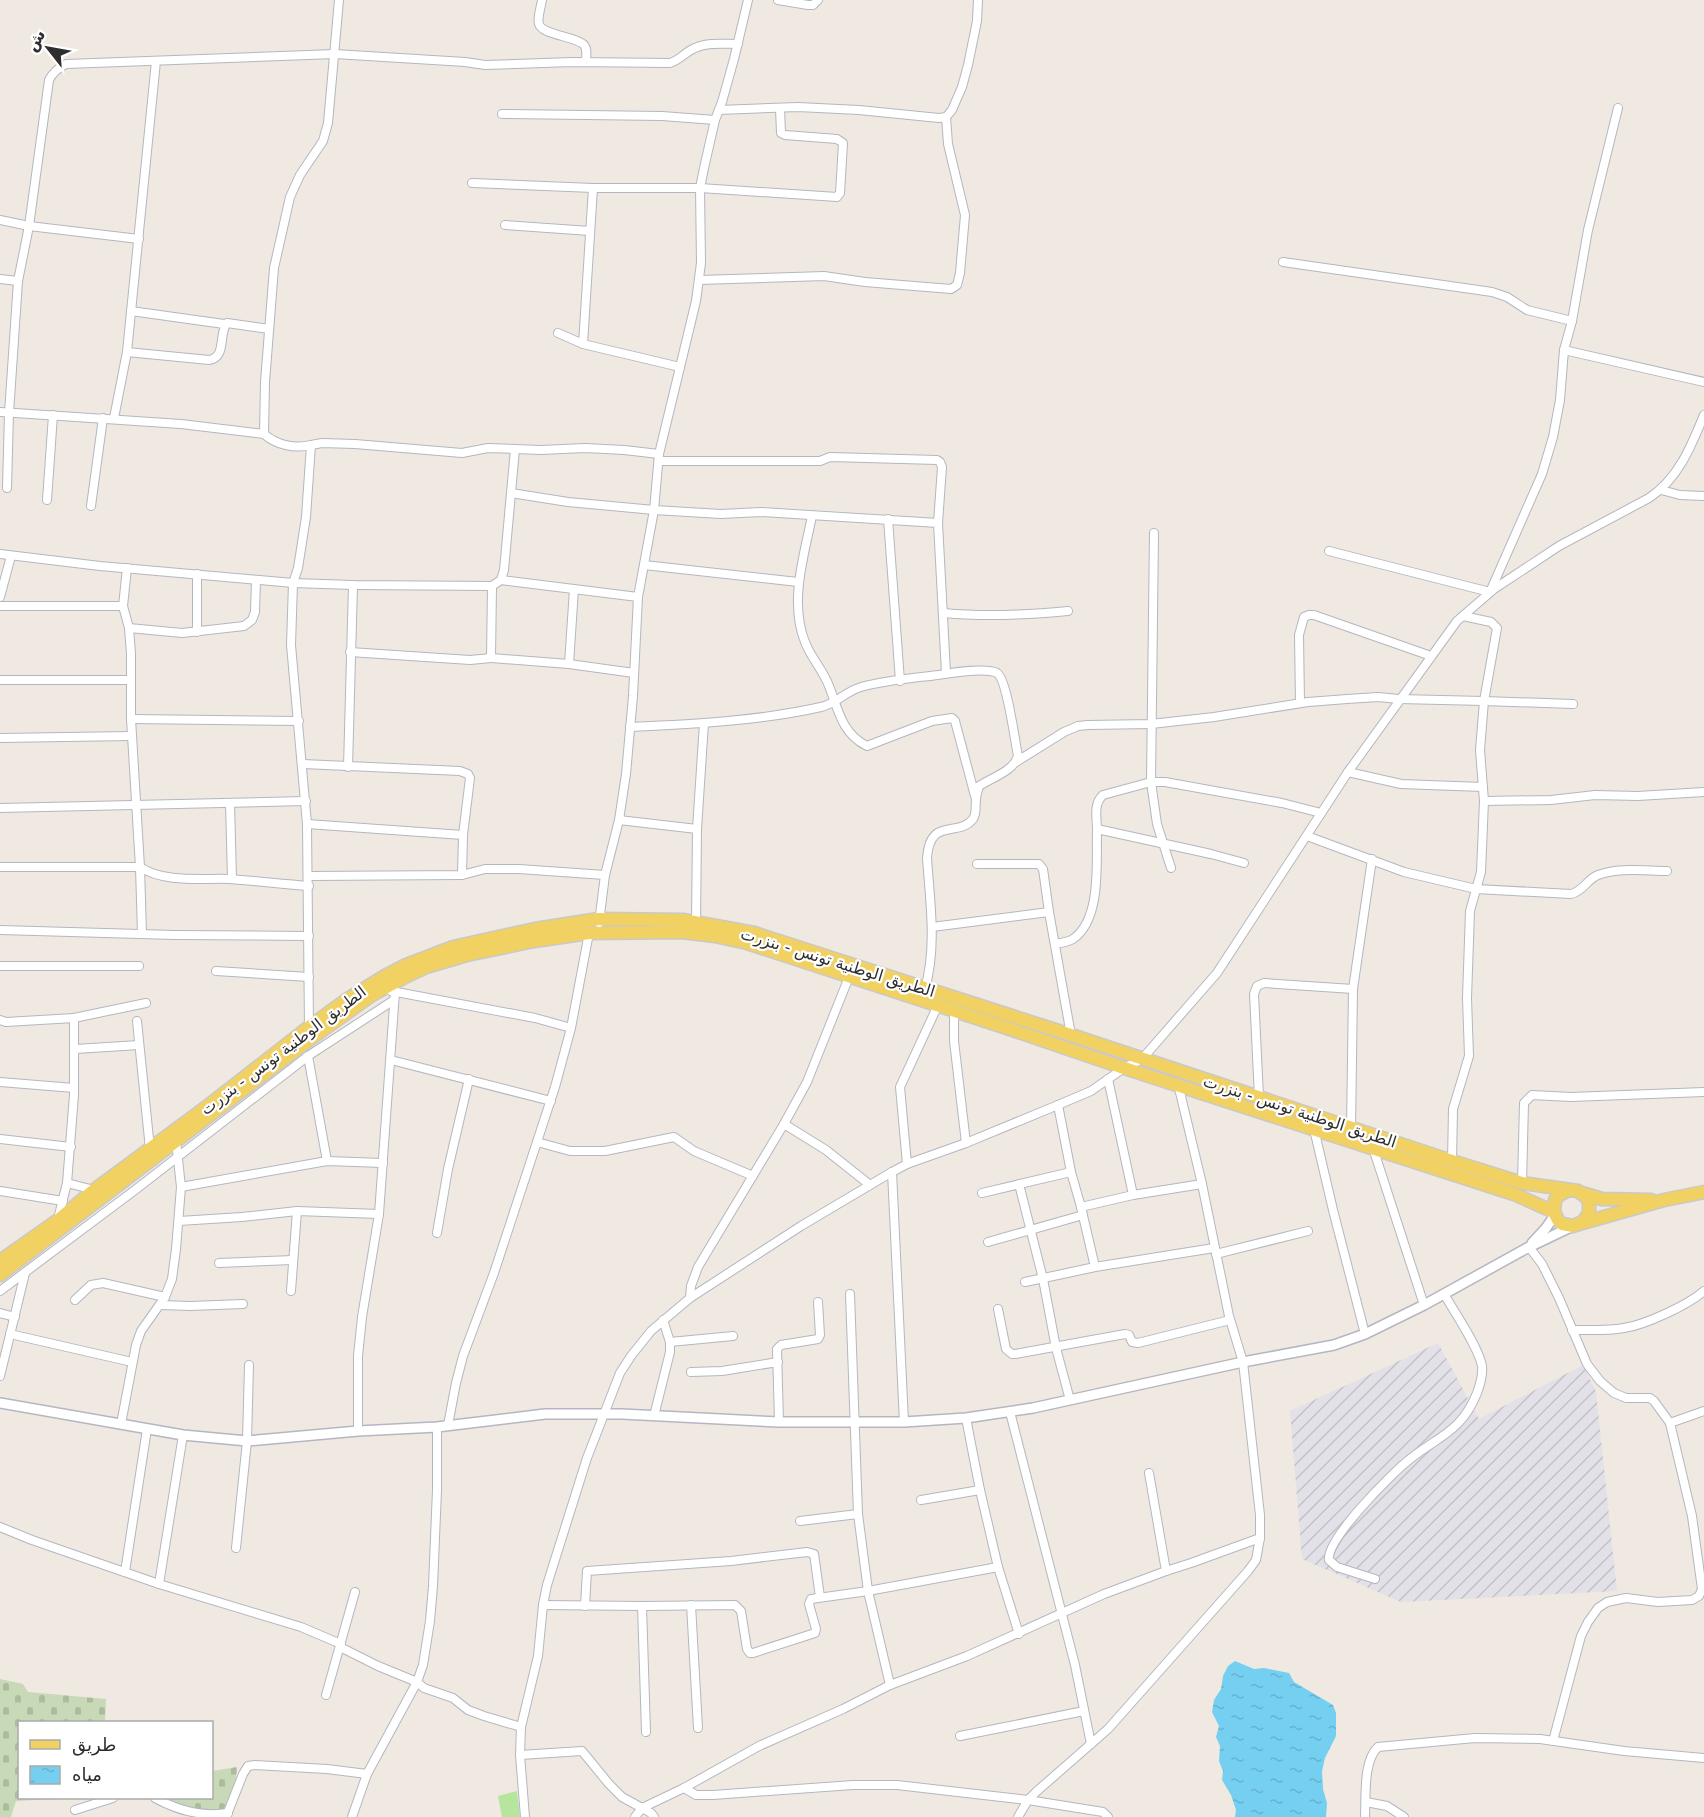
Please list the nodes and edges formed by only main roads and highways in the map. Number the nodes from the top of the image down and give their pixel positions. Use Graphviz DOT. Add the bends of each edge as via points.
graph roads {
  1 [pos="122,1176"];
  2 [pos="1569,1190"];
  3 [pos="1704,1192"];
  4 [pos="1582,1193"];
  5 [pos="1664,1200"];
  6 [pos="1554,1213"];
  7 [pos="1576,1225"];
  8 [pos="0,1261"];
  9 [pos="0,1275"];
  1 -- 2 [label="main road, الطريق الوطنية تونس - بنزرت" via="150,1149 309,1027 385,976 453,947 599,919 696,922 754,933 1452,1161 1522,1182"];
  1 -- 6 [label="main road, الطريق الوطنية تونس - بنزرت" via="176,1141 309,1040 390,994 407,976 453,959 534,941 594,933 682,932 747,943 1514,1194"];
  1 -- 8 [label="main road, الطريق الوطنية تونس - بنزرت" via="94,1190"];
  1 -- 9 [label="main road, الطريق الوطنية تونس - بنزرت"];
  2 -- 4 [label="main road"];
  2 -- 6 [label="main road" via="1558,1195"];
  3 -- 5 [label="main road"];
  4 -- 5 [label="main road" via="1602,1199"];
  4 -- 7 [label="main road" via="1589,1202 1589,1213"];
  5 -- 7 [label="main road"];
  6 -- 7 [label="main road" via="1562,1224"];
}
